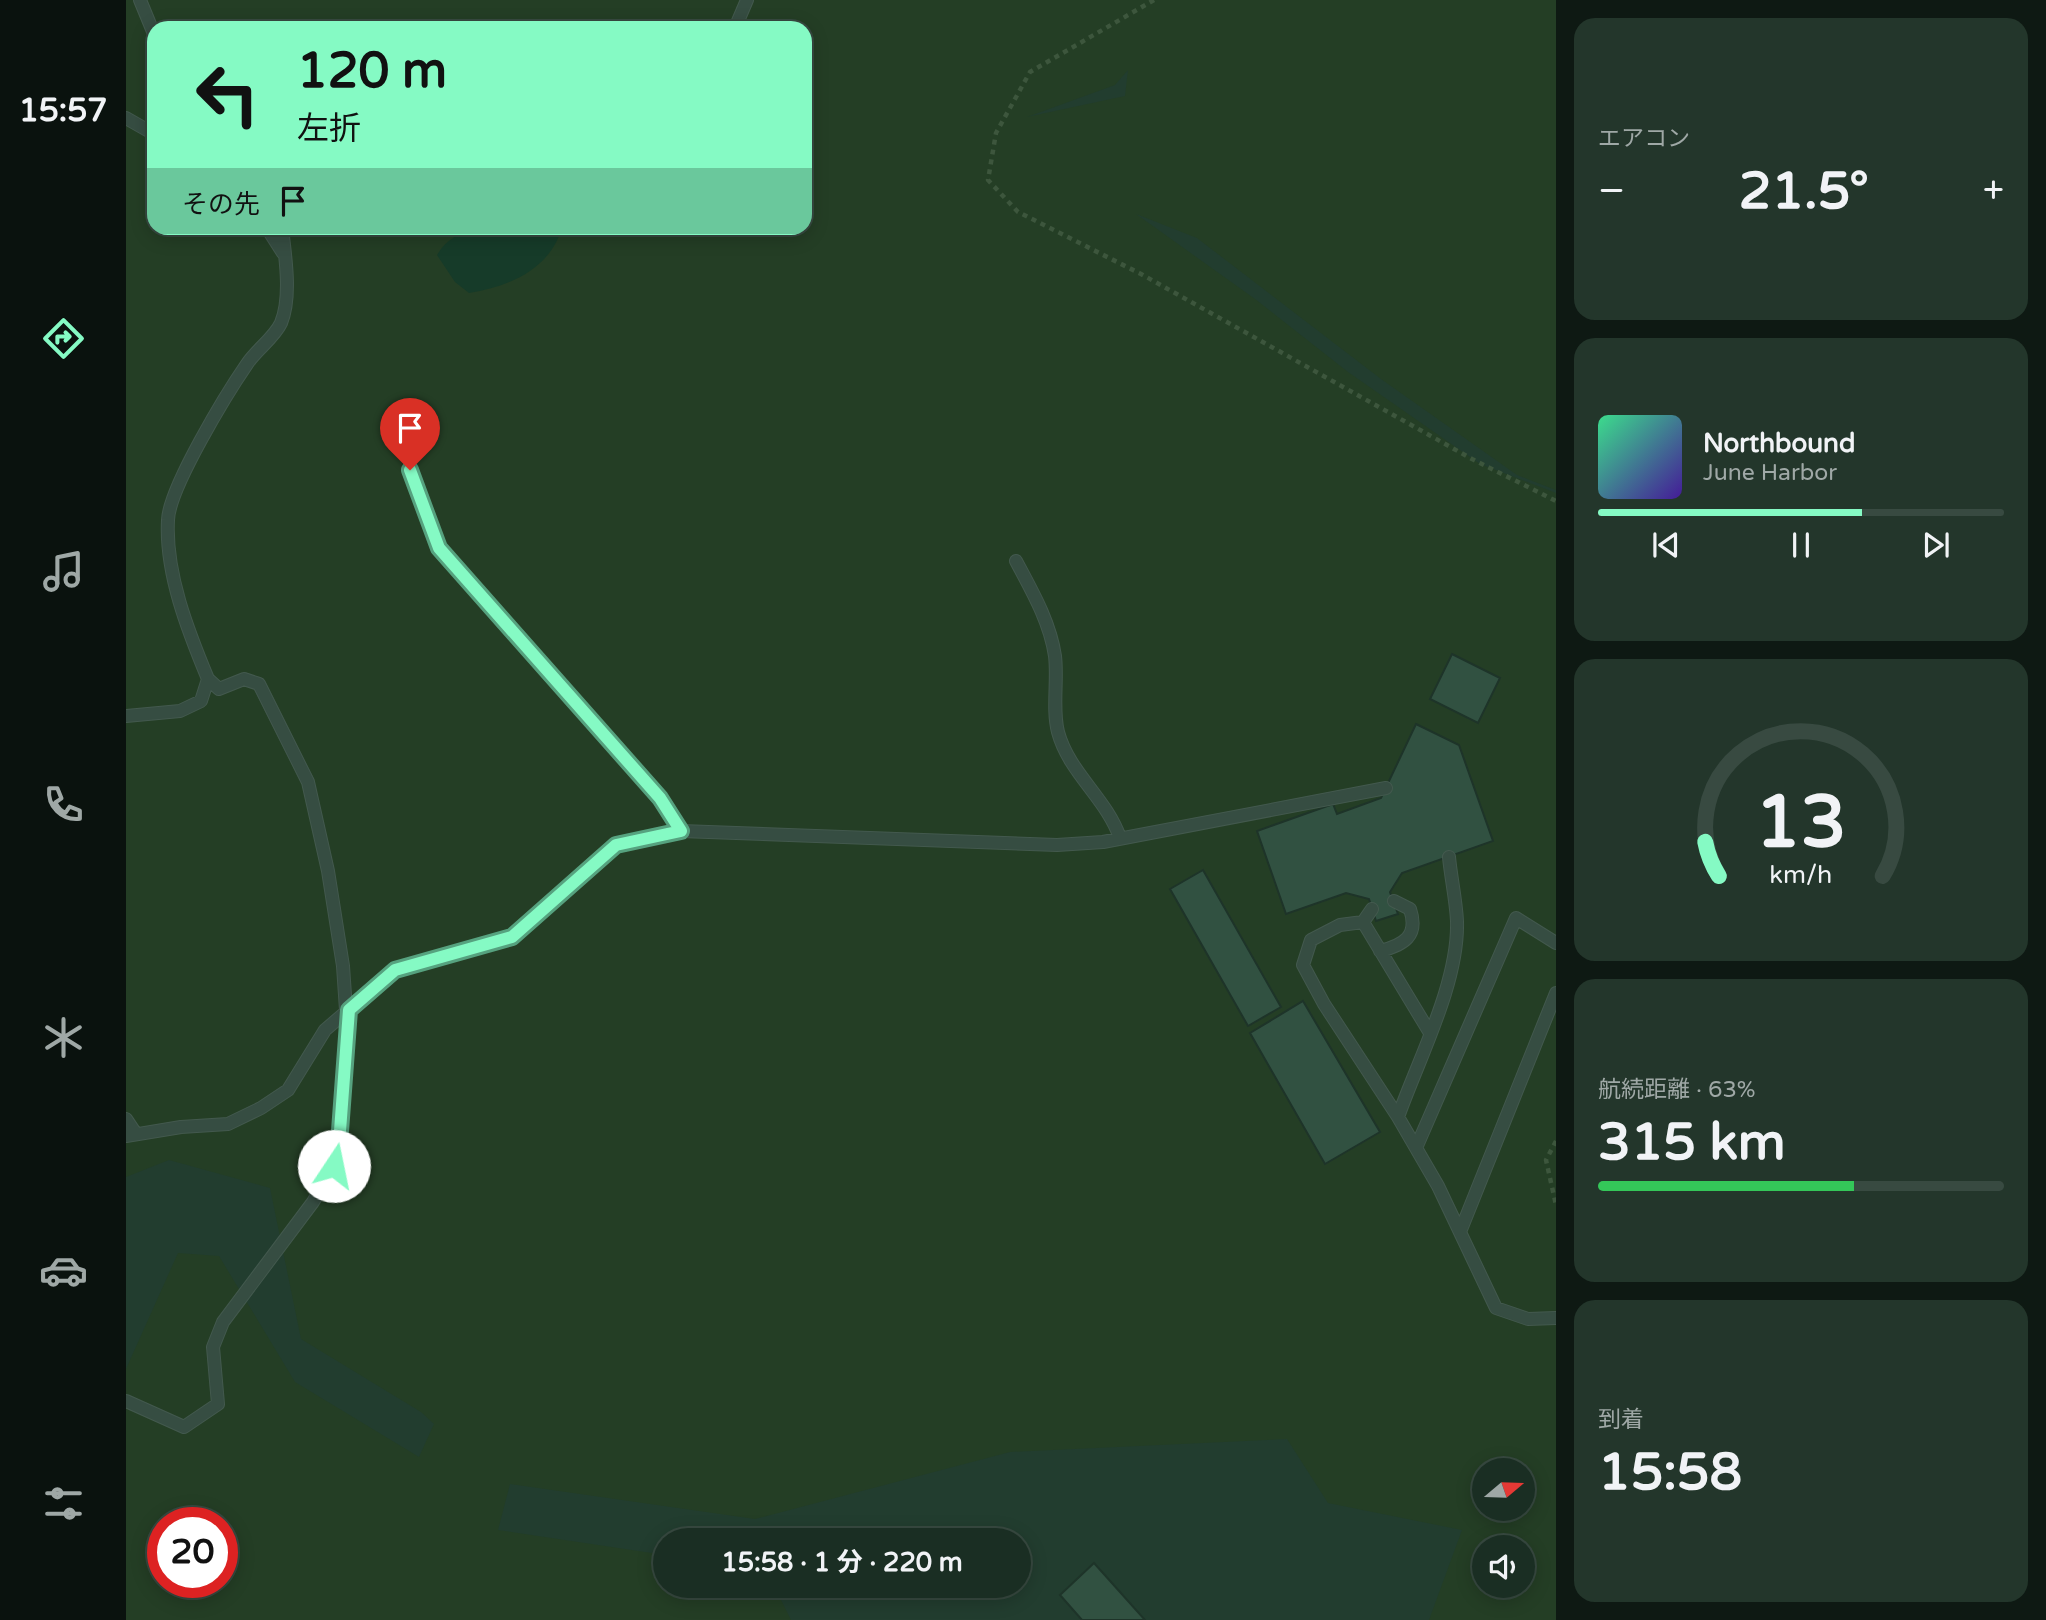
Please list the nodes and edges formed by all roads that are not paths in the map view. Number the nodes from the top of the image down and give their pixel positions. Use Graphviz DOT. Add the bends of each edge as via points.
graph roads {
  1 [pos="140,0"];
  2 [pos="747,0"];
  3 [pos="149,21"];
  4 [pos="738,21"];
  5 [pos="126,118"];
  6 [pos="147,130"];
  7 [pos="272,235"];
  8 [pos="283,235"];
  9 [pos="285,256"];
  10 [pos="410,470"];
  11 [pos="1016,561"];
  12 [pos="208,679"];
  13 [pos="126,716"];
  14 [pos="1386,788"];
  15 [pos="681,831"];
  16 [pos="1120,838"];
  17 [pos="1449,857"];
  18 [pos="1394,901"];
  19 [pos="1372,909"];
  20 [pos="1363,922"];
  21 [pos="1556,943"];
  22 [pos="1380,951"];
  23 [pos="1556,993"];
  24 [pos="349,1010"];
  25 [pos="1430,1032"];
  26 [pos="1398,1117"];
  27 [pos="126,1119"];
  28 [pos="131,1135"];
  29 [pos="1416,1148"];
  30 [pos="1460,1232"];
  31 [pos="1556,1318"];
  32 [pos="126,1401"];
  1 -- 3 [label="lane"];
  2 -- 4 [label="lane"];
  5 -- 6 [label="lane"];
  7 -- 9 [label="lane"];
  8 -- 9 [label="lane"];
  9 -- 12 [label="lane" via="281,323 248,362 186,468 167,518 172,566"];
  10 -- 15 [label="lane" via="439,548 660,798"];
  11 -- 16 [label="lane" via="1042,611 1054,654 1057,731 1079,775 1112,816"];
  12 -- 13 [label="lane" via="201,701 180,711"];
  12 -- 24 [label="lane" via="219,689 244,679 259,684 308,782 328,871"];
  14 -- 16 [label="lane"];
  15 -- 16 [label="lane" via="1057,845"];
  15 -- 24 [label="lane" via="616,845 512,937 395,970"];
  17 -- 25 [label="lane" via="1457,923 1451,964"];
  18 -- 22 [label="lane" via="1410,909 1412,933 1403,945"];
  19 -- 20 [label="lane"];
  20 -- 22 [label="lane"];
  20 -- 26 [label="lane" via="1340,925 1311,940 1303,965"];
  21 -- 29 [label="lane" via="1516,918"];
  22 -- 25 [label="lane"];
  23 -- 30 [label="lane"];
  24 -- 28 [label="lane" via="325,1030 288,1090 261,1108 228,1125"];
  24 -- 32 [label="lane" via="334,1166 300,1221 223,1322 213,1347 218,1404 184,1427"];
  25 -- 26 [label="lane"];
  26 -- 29 [label="lane"];
  27 -- 28 [label="lane"];
  29 -- 30 [label="lane"];
  30 -- 31 [label="lane" via="1496,1308 1528,1319"];
}
